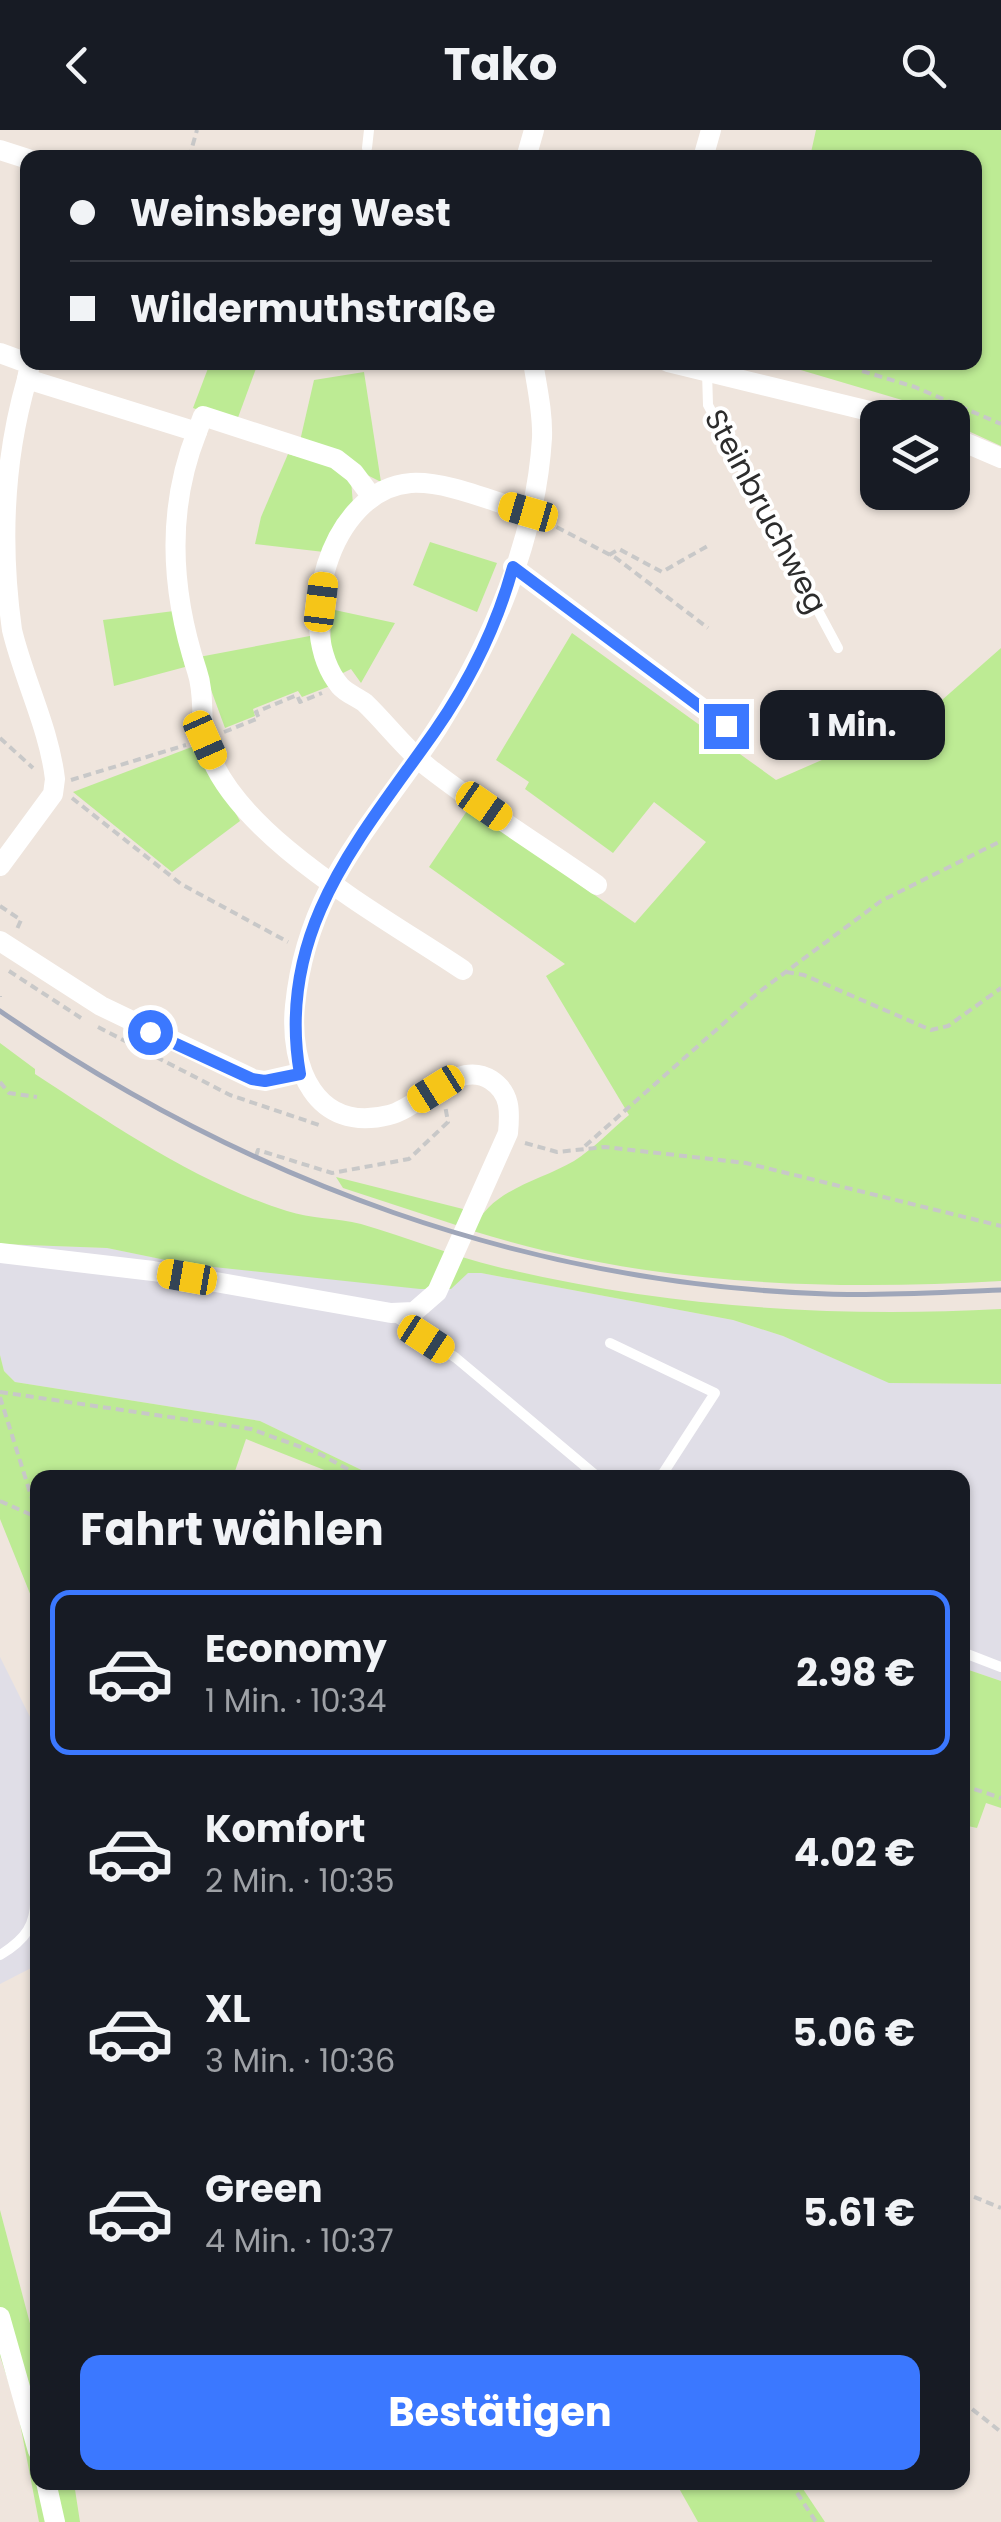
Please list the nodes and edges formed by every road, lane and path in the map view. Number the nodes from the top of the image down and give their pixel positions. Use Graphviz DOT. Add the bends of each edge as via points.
graph roads {
  1 [pos="369,130"];
  2 [pos="368,148"];
  3 [pos="29,370"];
  4 [pos="533,370"];
  5 [pos="703,370"];
  6 [pos="707,371"];
  7 [pos="862,371"];
  8 [pos="27,379"];
  9 [pos="860,409"];
  10 [pos="1001,424"];
  11 [pos="197,432"];
  12 [pos="970,445"];
  13 [pos="1001,458"];
  14 [pos="372,497"];
  15 [pos="528,512"];
  16 [pos="711,544"];
  17 [pos="610,554"];
  18 [pos="513,567"];
  19 [pos="708,628"];
  20 [pos="838,648"];
  21 [pos="726,726"];
  22 [pos="0,738"];
  23 [pos="416,756"];
  24 [pos="54,785"];
  25 [pos="1001,841"];
  26 [pos="0,866"];
  27 [pos="332,882"];
  28 [pos="598,885"];
  29 [pos="0,906"];
  30 [pos="32,940"];
  31 [pos="0,941"];
  32 [pos="306,950"];
  33 [pos="462,970"];
  34 [pos="786,972"];
  35 [pos="1001,988"];
  36 [pos="300,1074"];
  37 [pos="0,1082"];
  38 [pos="36,1097"];
  39 [pos="446,1108"];
  40 [pos="506,1138"];
  41 [pos="585,1146"];
  42 [pos="256,1156"];
  43 [pos="1001,1226"];
  44 [pos="0,1253"];
  45 [pos="390,1313"];
  46 [pos="610,1343"];
  47 [pos="0,1395"];
  48 [pos="349,1470"];
  49 [pos="589,1470"];
  50 [pos="665,1470"];
  51 [pos="30,1497"];
  52 [pos="0,1501"];
  53 [pos="30,1514"];
  54 [pos="970,1655"];
  55 [pos="1001,1667"];
  56 [pos="970,1788"];
  57 [pos="1001,1798"];
  58 [pos="30,1929"];
  59 [pos="0,1955"];
  60 [pos="970,2195"];
  61 [pos="1001,2208"];
  62 [pos="0,2317"];
  63 [pos="970,2408"];
  64 [pos="30,2423"];
  65 [pos="1001,2432"];
  66 [pos="48,2490"];
  67 [pos="795,2490"];
  68 [pos="55,2522"];
  69 [pos="816,2522"];
  1 -- 2 [label="lane"];
  3 -- 8 [label="street"];
  4 -- 15 [label="street" via="542,437"];
  5 -- 6 [label="street, Steinbruchweg"];
  6 -- 9 [label="street, Steinbruchweg"];
  6 -- 20 [label="lane, Steinbruchweg" via="708,405"];
  7 -- 10 [label="path"];
  8 -- 11 [label="street"];
  8 -- 24 [label="street" via="5,457 0,542 10,626 52,758"];
  11 -- 14 [label="street" via="203,416 336,459"];
  11 -- 27 [label="street" via="175,536 183,621 204,690 205,740 249,814"];
  12 -- 13 [label="street"];
  14 -- 15 [label="street" via="412,483"];
  14 -- 23 [label="street" via="340,529 326,563 325,655 340,686"];
  15 -- 17 [label="path"];
  15 -- 18 [label="street"];
  16 -- 17 [label="path" via="662,572 620,549"];
  17 -- 19 [label="path"];
  18 -- 21 [label="street"];
  18 -- 23 [label="street" via="478,661"];
  22 -- 24 [label="path"];
  23 -- 27 [label="street"];
  23 -- 28 [label="street"];
  24 -- 26 [label="street"];
  24 -- 32 [label="path" via="181,884"];
  25 -- 34 [label="path" via="882,901"];
  27 -- 32 [label="street"];
  27 -- 33 [label="street"];
  29 -- 30 [label="path" via="21,920 16,930"];
  31 -- 36 [label="street" via="101,1006 252,1079"];
  32 -- 36 [label="street" via="295,1007"];
  34 -- 35 [label="path" via="930,1030 948,1026"];
  34 -- 41 [label="path"];
  36 -- 40 [label="street" via="326,1104 363,1118 389,1116 462,1076 482,1074 499,1086 510,1107"];
  37 -- 38 [label="path" via="9,1092"];
  39 -- 42 [label="path" via="448,1122 398,1163 332,1173 258,1150"];
  40 -- 41 [label="path" via="556,1152"];
  40 -- 45 [label="street" via="437,1292 414,1312"];
  41 -- 43 [label="path" via="746,1163"];
  44 -- 45 [label="street" via="153,1271"];
  45 -- 49 [label="lane" via="456,1358"];
  46 -- 50 [label="lane" via="715,1392"];
  47 -- 48 [label="path" via="252,1429"];
  47 -- 51 [label="path"];
  52 -- 53 [label="path"];
  54 -- 55 [label="lane"];
  56 -- 57 [label="path"];
  58 -- 59 [label="lane"];
  60 -- 61 [label="path"];
  62 -- 64 [label="street"];
  63 -- 65 [label="path"];
  66 -- 68 [label="street"];
  67 -- 69 [label="path"];
}
